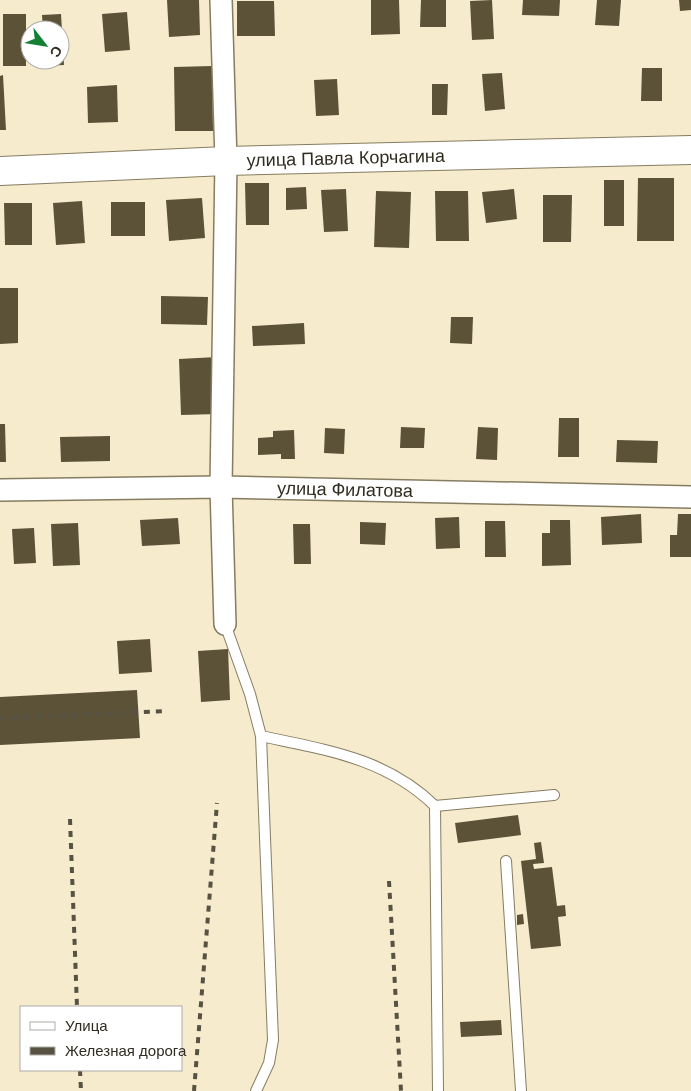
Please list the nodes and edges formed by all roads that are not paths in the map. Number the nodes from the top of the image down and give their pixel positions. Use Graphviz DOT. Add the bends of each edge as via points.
graph roads {
  1 [pos="220,0"];
  2 [pos="691,150"];
  3 [pos="226,161"];
  4 [pos="0,171"];
  5 [pos="221,487"];
  6 [pos="0,490"];
  7 [pos="691,497"];
  8 [pos="225,624"];
  9 [pos="261,736"];
  10 [pos="554,794"];
  11 [pos="435,806"];
  12 [pos="506,861"];
  13 [pos="256,1091"];
  14 [pos="438,1091"];
  15 [pos="521,1091"];
  1 -- 3 [label="street"];
  2 -- 3 [label="main road, улица Павла Корчагина"];
  3 -- 4 [label="main road, улица Павла Корчагина"];
  3 -- 5 [label="street"];
  5 -- 6 [label="street, улица Филатова"];
  5 -- 7 [label="street, улица Филатова"];
  5 -- 8 [label="street"];
  8 -- 9 [label="lane"];
  9 -- 11 [label="lane" via="324,750 382,768 409,783"];
  9 -- 13 [label="lane" via="273,1040 268,1063"];
  10 -- 11 [label="lane"];
  11 -- 14 [label="lane"];
  12 -- 15 [label="lane"];
}
